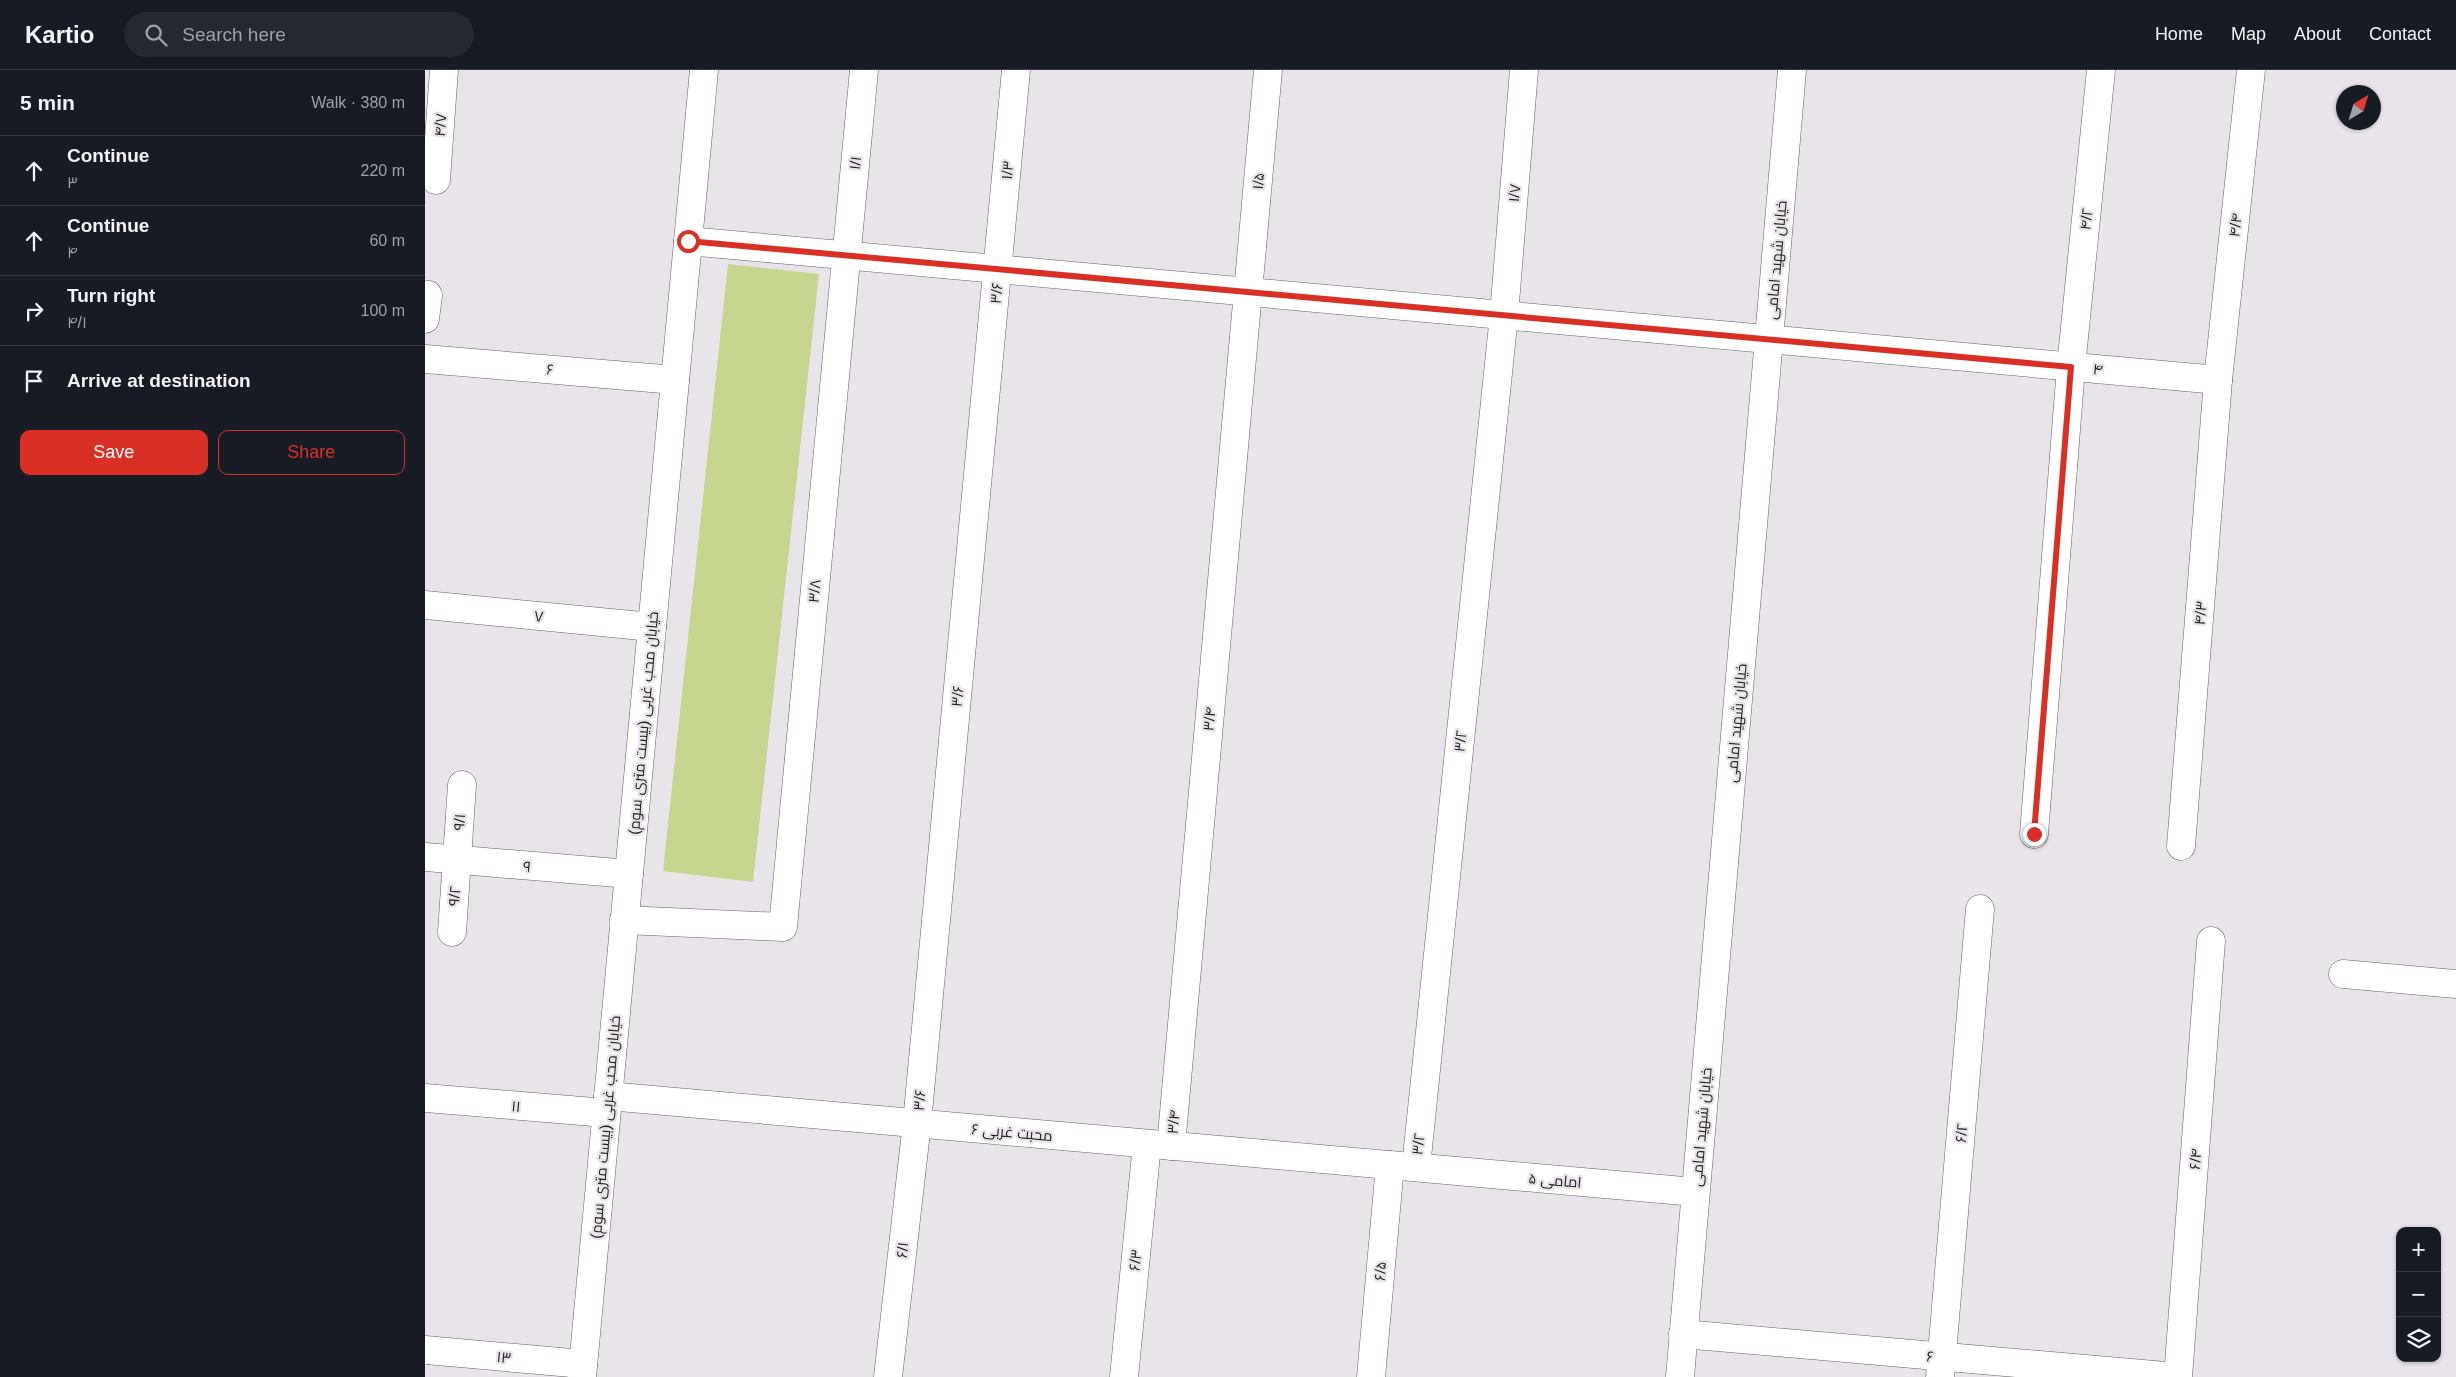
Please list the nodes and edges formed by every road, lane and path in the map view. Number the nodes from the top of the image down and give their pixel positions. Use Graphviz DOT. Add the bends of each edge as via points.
graph roads {
  1 [pos="444,70"];
  2 [pos="704,70"];
  3 [pos="864,70"];
  4 [pos="1016,70"];
  5 [pos="1268,70"];
  6 [pos="1523,70"];
  7 [pos="1792,70"];
  8 [pos="2101,70"];
  9 [pos="2251,70"];
  10 [pos="436,180"];
  11 [pos="688,241"];
  12 [pos="845,256"];
  13 [pos="998,269"];
  14 [pos="1248,292"];
  15 [pos="1504,315"];
  16 [pos="1769,340"];
  17 [pos="425,359"];
  18 [pos="2071,367"];
  19 [pos="675,380"];
  20 [pos="2218,380"];
  21 [pos="425,606"];
  22 [pos="652,627"];
  23 [pos="462,785"];
  24 [pos="2034,834"];
  25 [pos="2181,846"];
  26 [pos="425,857"];
  27 [pos="457,860"];
  28 [pos="629,874"];
  29 [pos="1980,909"];
  30 [pos="625,920"];
  31 [pos="451,932"];
  32 [pos="2211,941"];
  33 [pos="2343,974"];
  34 [pos="2456,984"];
  35 [pos="425,1098"];
  36 [pos="607,1104"];
  37 [pos="917,1123"];
  38 [pos="1159,1145"];
  39 [pos="1403,1166"];
  40 [pos="1695,1192"];
  41 [pos="1683,1334"];
  42 [pos="425,1350"];
  43 [pos="1941,1367"];
  44 [pos="582,1371"];
  45 [pos="888,1377"];
  46 [pos="1124,1377"];
  47 [pos="1371,1377"];
  48 [pos="1680,1377"];
  49 [pos="2178,1377"];
  1 -- 10 [label="street, ۴/۷"];
  2 -- 11 [label="street, خیابان محب غربی (بیست متری سوم)"];
  3 -- 12 [label="street, ۱/۱"];
  4 -- 13 [label="street, ۱/۳"];
  5 -- 14 [label="street, ۱/۵"];
  6 -- 15 [label="street, ۱/۷"];
  7 -- 16 [label="street, خیابان شهید امامی"];
  8 -- 18 [label="street, ۴/۲"];
  9 -- 20 [label="street, ۴/۴"];
  11 -- 12 [label="street, ۴"];
  11 -- 19 [label="street, خیابان محب غربی (بیست متری سوم)"];
  12 -- 13 [label="street, ۴"];
  12 -- 30 [label="street, ۳/۸" via="783,927"];
  13 -- 14 [label="street, ۴"];
  13 -- 37 [label="street, ۳/۶"];
  14 -- 15 [label="street, ۴"];
  14 -- 38 [label="street, ۳/۴"];
  15 -- 16 [label="street, ۴"];
  15 -- 39 [label="street, ۳/۲"];
  16 -- 18 [label="street, ۴"];
  16 -- 40 [label="street, خیابان شهید امامی"];
  17 -- 19 [label="street, ۶"];
  18 -- 20 [label="street, ۴"];
  18 -- 24 [label="street, ۴/۲"];
  19 -- 22 [label="street, خیابان محب غربی (بیست متری سوم)"];
  20 -- 25 [label="street, ۴/۳"];
  21 -- 22 [label="street, ۷"];
  22 -- 28 [label="street, خیابان محب غربی (بیست متری سوم)"];
  23 -- 27 [label="street, ۹/۱"];
  26 -- 27 [label="street, ۹"];
  27 -- 28 [label="street, ۹"];
  27 -- 31 [label="street, ۹/۲"];
  28 -- 30 [label="street, خیابان محب غربی (بیست متری سوم)"];
  29 -- 43 [label="street, ۶/۲"];
  30 -- 36 [label="street, خیابان محب غربی (بیست متری سوم)"];
  32 -- 49 [label="street, ۶/۴"];
  33 -- 34 [label="street"];
  35 -- 36 [label="street, ۱۱"];
  36 -- 37 [label="street, محبت غربی ۶"];
  36 -- 44 [label="street, خیابان محب غربی (بیست متری سوم)"];
  37 -- 38 [label="street, محبت غربی ۶"];
  37 -- 45 [label="street, ۶/۱"];
  38 -- 39 [label="street, محبت غربی ۶"];
  38 -- 46 [label="street, ۶/۳"];
  39 -- 40 [label="street, امامی ۵"];
  39 -- 47 [label="street, ۶/۵"];
  40 -- 41 [label="street, خیابان شهید امامی"];
  41 -- 43 [label="street, ۶"];
  41 -- 48 [label="street, خیابان شهید امامی"];
  42 -- 44 [label="street, ۱۳"];
  43 -- 49 [label="street, ۶"];
}
